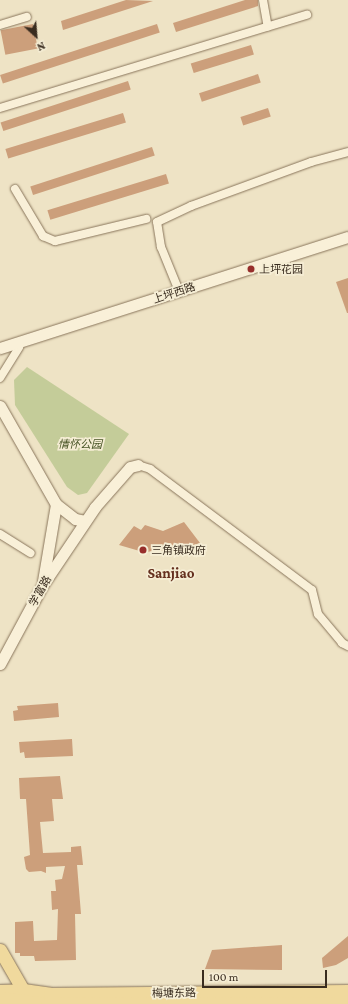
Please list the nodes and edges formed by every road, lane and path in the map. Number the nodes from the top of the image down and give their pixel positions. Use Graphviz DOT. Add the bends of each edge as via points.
graph roads {
  1 [pos="263,0"];
  2 [pos="307,15"];
  3 [pos="27,17"];
  4 [pos="0,25"];
  5 [pos="268,27"];
  6 [pos="0,108"];
  7 [pos="348,152"];
  8 [pos="15,189"];
  9 [pos="146,218"];
  10 [pos="348,237"];
  11 [pos="348,242"];
  12 [pos="179,291"];
  13 [pos="7,346"];
  14 [pos="0,353"];
  15 [pos="0,378"];
  16 [pos="0,406"];
  17 [pos="138,465"];
  18 [pos="56,504"];
  19 [pos="85,521"];
  20 [pos="0,534"];
  21 [pos="31,553"];
  22 [pos="42,586"];
  23 [pos="348,646"];
  24 [pos="0,664"];
  25 [pos="0,950"];
  26 [pos="344,989"];
  27 [pos="23,990"];
  28 [pos="0,991"];
  29 [pos="0,998"];
  30 [pos="348,1003"];
  1 -- 5 [label="street"];
  2 -- 5 [label="street"];
  3 -- 4 [label="street"];
  5 -- 6 [label="street"];
  7 -- 12 [label="street" via="311,162 191,206 157,222 161,246"];
  8 -- 9 [label="street" via="43,236 55,241"];
  10 -- 12 [label="street, 上坪西路"];
  11 -- 13 [label="street, 上坪西路"];
  12 -- 13 [label="street, 上坪西路"];
  13 -- 14 [label="street, 上坪西路"];
  13 -- 15 [label="street"];
  16 -- 18 [label="street"];
  17 -- 19 [label="street, 学富路" via="130,468"];
  17 -- 23 [label="street" via="156,474 312,590 318,614 342,643"];
  18 -- 19 [label="street" via="75,520"];
  18 -- 22 [label="street"];
  19 -- 22 [label="street, 学富路"];
  20 -- 21 [label="street"];
  22 -- 24 [label="street, 学富路"];
  25 -- 27 [label="main road"];
  26 -- 27 [label="main road, 梅塘东路" via="50,994"];
  27 -- 28 [label="main road, 梅塘东路"];
  29 -- 30 [label="main road" via="47,1004"];
}
